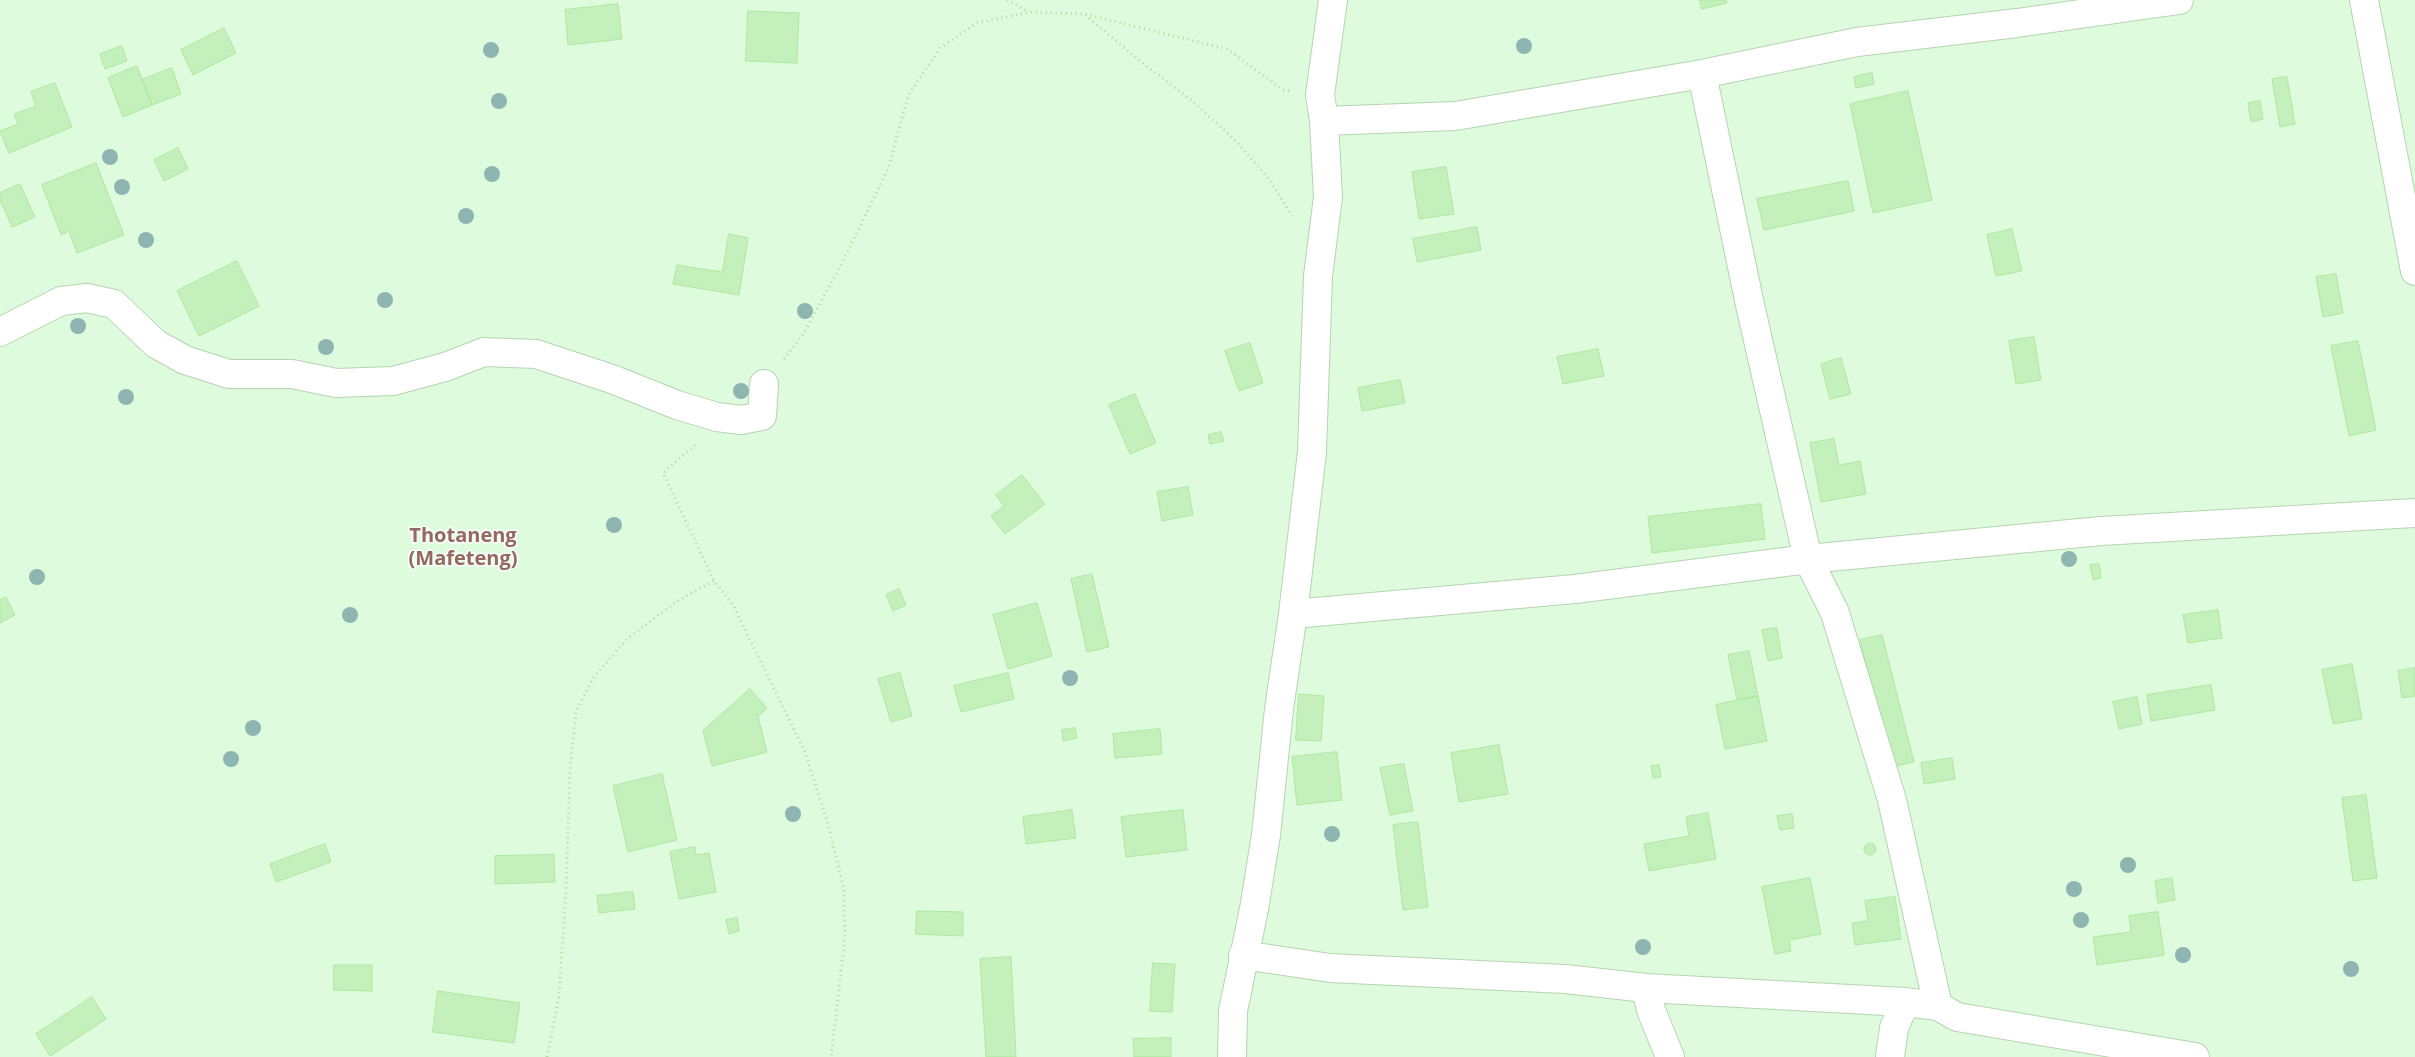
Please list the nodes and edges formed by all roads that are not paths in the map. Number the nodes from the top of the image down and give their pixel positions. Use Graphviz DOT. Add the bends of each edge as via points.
graph roads {
  1 [pos="1333,0"];
  2 [pos="2179,0"];
  3 [pos="2364,0"];
  4 [pos="1702,74"];
  5 [pos="1322,108"];
  6 [pos="2415,271"];
  7 [pos="0,332"];
  8 [pos="764,384"];
  9 [pos="2415,513"];
  10 [pos="1808,559"];
  11 [pos="1293,614"];
  12 [pos="1243,955"];
  13 [pos="1646,988"];
  14 [pos="1905,1002"];
  15 [pos="1938,1006"];
  16 [pos="1232,1057"];
  17 [pos="1670,1057"];
  18 [pos="1890,1057"];
  19 [pos="2195,1057"];
  1 -- 5 [label="street"];
  2 -- 4 [label="street" via="1857,42"];
  3 -- 6 [label="street"];
  4 -- 5 [label="street" via="1455,116"];
  4 -- 10 [label="street"];
  5 -- 11 [label="street" via="1328,197 1318,276 1312,452"];
  7 -- 8 [label="street" via="61,301 87,298 114,304 156,344 185,360 229,374 292,374 336,383 393,381 484,352 536,354 677,405 717,417 741,420 762,416"];
  9 -- 10 [label="street" via="2101,531"];
  10 -- 11 [label="street" via="1575,589"];
  10 -- 15 [label="street" via="1835,613 1892,800"];
  11 -- 12 [label="street" via="1266,835"];
  12 -- 13 [label="street" via="1330,968 1565,979"];
  12 -- 16 [label="street" via="1233,1011"];
  13 -- 14 [label="street"];
  13 -- 17 [label="street" via="1651,1010"];
  14 -- 15 [label="street"];
  14 -- 18 [label="street" via="1894,1028"];
  15 -- 19 [label="street" via="1957,1017"];
}
